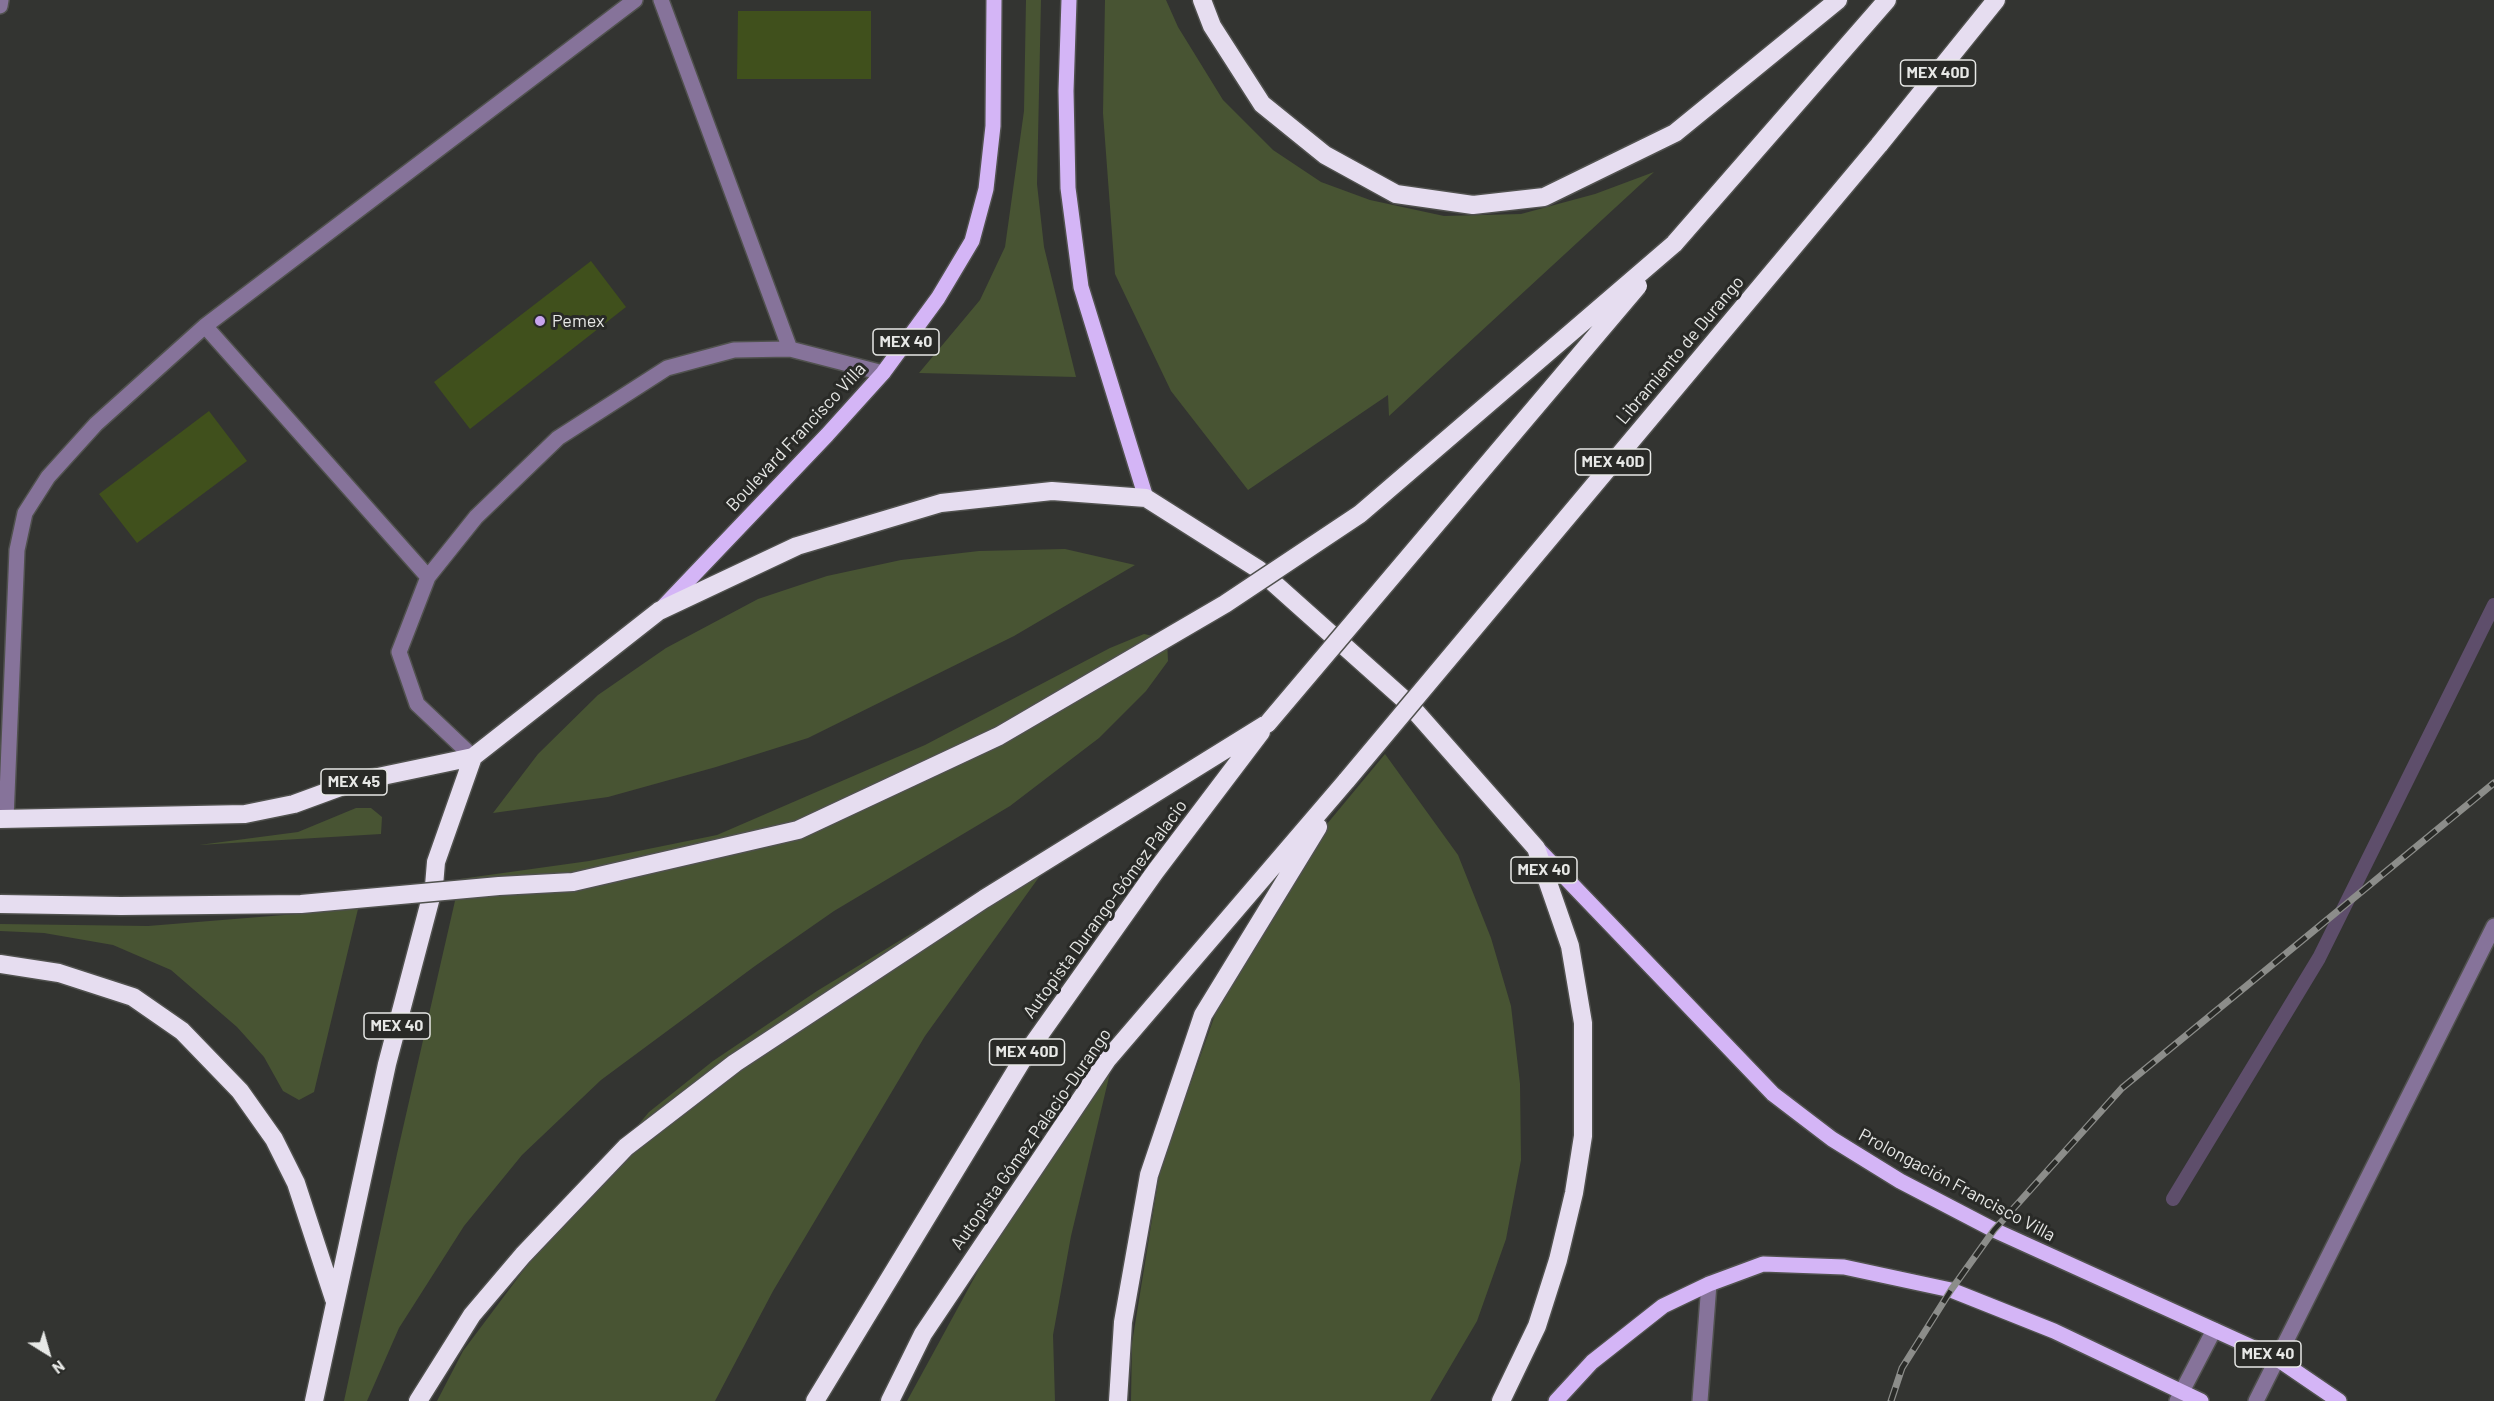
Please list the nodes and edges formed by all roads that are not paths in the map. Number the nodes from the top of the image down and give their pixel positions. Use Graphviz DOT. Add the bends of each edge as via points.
graph roads {
  1 [pos="1,0"];
  2 [pos="635,0"];
  3 [pos="661,0"];
  4 [pos="994,0"];
  5 [pos="1069,0"];
  6 [pos="1202,0"];
  7 [pos="1838,0"];
  8 [pos="1887,0"];
  9 [pos="1996,0"];
  10 [pos="0,6"];
  11 [pos="1674,244"];
  12 [pos="205,326"];
  13 [pos="790,349"];
  14 [pos="883,373"];
  15 [pos="1146,498"];
  16 [pos="428,577"];
  17 [pos="659,611"];
  18 [pos="1268,723"];
  19 [pos="473,757"];
  20 [pos="1347,780"];
  21 [pos="3,819"];
  22 [pos="1536,848"];
  23 [pos="0,904"];
  24 [pos="2494,926"];
  25 [pos="0,964"];
  26 [pos="1709,1284"];
  27 [pos="334,1299"];
  28 [pos="2214,1330"];
  29 [pos="2276,1358"];
  30 [pos="315,1396"];
  31 [pos="2179,1396"];
  32 [pos="418,1401"];
  33 [pos="815,1401"];
  34 [pos="890,1401"];
  35 [pos="1118,1401"];
  36 [pos="1501,1401"];
  37 [pos="1556,1401"];
  38 [pos="1701,1401"];
  39 [pos="2201,1401"];
  40 [pos="2256,1401"];
  41 [pos="2339,1401"];
  1 -- 10 [label="street"];
  2 -- 12 [label="street"];
  3 -- 13 [label="street"];
  4 -- 14 [label="main road, Boulevard Francisco Villa / MEX 40" via="993,126 986,189 972,241 938,298"];
  5 -- 15 [label="main road" via="1068,188 1081,286"];
  6 -- 7 [label="highway" via="1212,26 1263,104 1325,155 1396,194 1473,205 1544,197 1675,133"];
  8 -- 11 [label="highway, MEX 40D"];
  9 -- 20 [label="highway, Libramiento de Durango / MEX 40D, bridge"];
  11 -- 18 [label="highway, MEX 40D, bridge"];
  11 -- 23 [label="highway, bridge" via="1360,514 1235,598 999,736 798,830 573,882 301,904"];
  12 -- 16 [label="street"];
  12 -- 21 [label="street" via="96,424 48,477 25,513 16,550"];
  13 -- 14 [label="street"];
  13 -- 16 [label="street" via="734,350 667,368 558,438 476,517"];
  14 -- 17 [label="main road, Boulevard Francisco Villa / MEX 40"];
  15 -- 17 [label="highway, MEX 40" via="1052,491 941,503 797,546"];
  15 -- 22 [label="highway, MEX 40" via="1258,569 1408,703"];
  16 -- 19 [label="street" via="399,652 417,704"];
  17 -- 19 [label="highway, MEX 45"];
  18 -- 32 [label="highway" via="984,899 744,1056 626,1148 471,1315"];
  18 -- 33 [label="highway, Autopista Durango-Gómez Palacio / MEX 40D" via="1155,872 1026,1054"];
  19 -- 21 [label="highway, MEX 45" via="354,782 294,804 245,814"];
  19 -- 27 [label="highway, MEX 40" via="436,862 434,886 387,1064"];
  20 -- 34 [label="highway, Autopista Gómez Palacio-Durango / MEX 40D" via="1107,1060 922,1334"];
  20 -- 35 [label="highway" via="1203,1016 1149,1175 1122,1322"];
  22 -- 28 [label="main road, Prolongación Francisco Villa / MEX 40" via="1773,1094 1832,1139 1900,1181 1994,1230"];
  22 -- 36 [label="highway, MEX 40" via="1570,946 1583,1023 1583,1136 1558,1260 1537,1326"];
  24 -- 29 [label="street"];
  25 -- 27 [label="highway" via="59,973 133,997 182,1031 240,1091 274,1139 296,1183"];
  26 -- 31 [label="main road" via="1763,1264 1844,1267 1951,1290 2054,1331 2157,1381"];
  26 -- 37 [label="main road" via="1664,1306 1592,1362"];
  26 -- 38 [label="street"];
  27 -- 30 [label="highway, MEX 40"];
  28 -- 29 [label="main road, Prolongación Francisco Villa / MEX 40"];
  28 -- 31 [label="street"];
  29 -- 40 [label="street"];
  29 -- 41 [label="main road, Prolongación Francisco Villa / MEX 40"];
  31 -- 39 [label="main road"];
}
